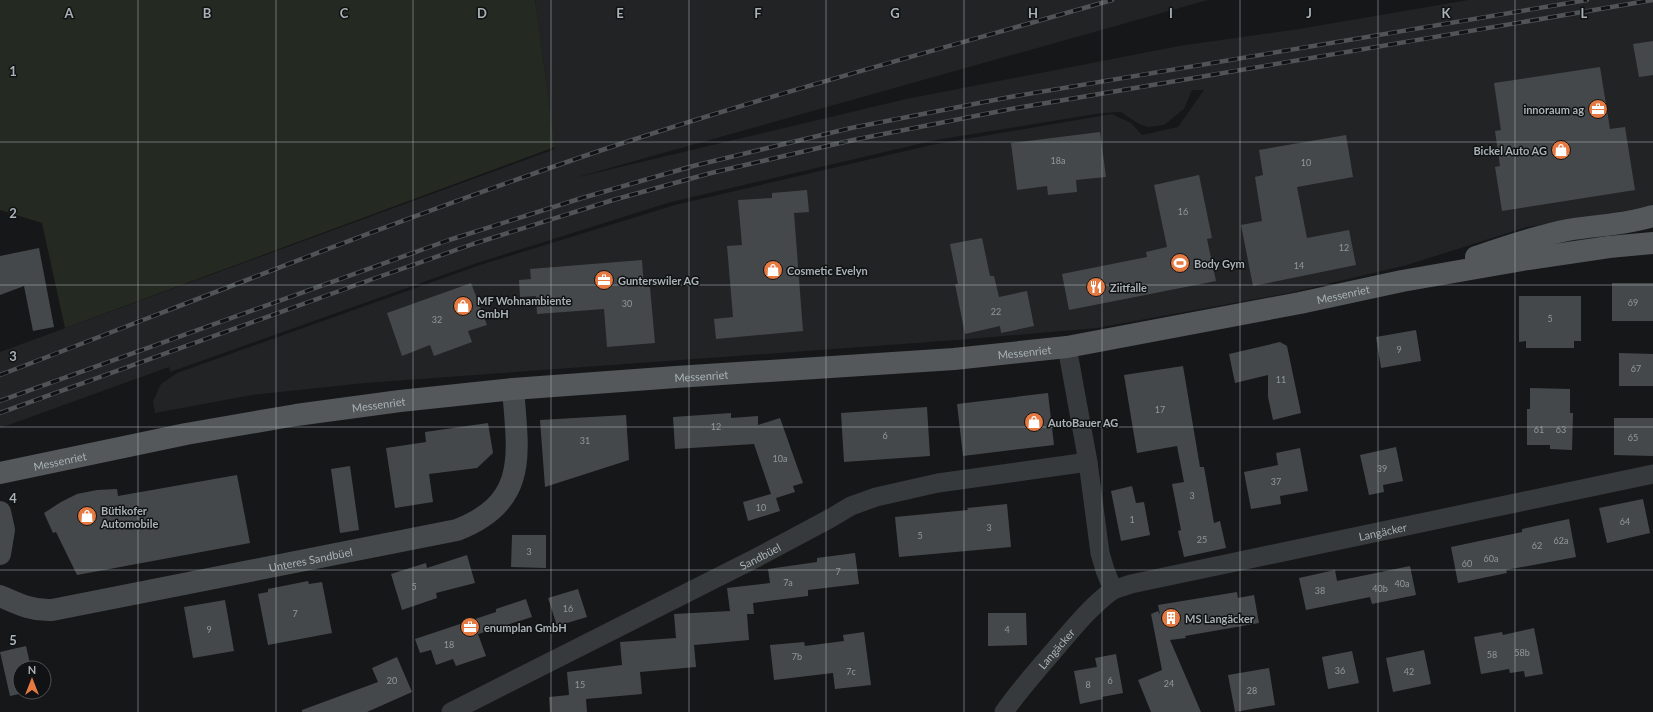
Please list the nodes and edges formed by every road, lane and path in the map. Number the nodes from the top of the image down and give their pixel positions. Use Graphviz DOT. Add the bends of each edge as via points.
graph roads {
  1 [pos="1653,216"];
  2 [pos="1653,243"];
  3 [pos="1514,254"];
  4 [pos="1067,347"];
  5 [pos="513,389"];
  6 [pos="1088,462"];
  7 [pos="0,473"];
  8 [pos="1653,474"];
  9 [pos="0,512"];
  10 [pos="0,554"];
  11 [pos="1114,590"];
  12 [pos="0,596"];
  13 [pos="452,712"];
  14 [pos="1004,712"];
  1 -- 3 [label="main road, Messenriet" via="1567,230"];
  2 -- 3 [label="main road, Messenriet"];
  3 -- 4 [label="main road, Messenriet" via="1300,303"];
  4 -- 5 [label="main road, Messenriet" via="954,359"];
  4 -- 6 [label="street"];
  5 -- 7 [label="main road, Messenriet" via="296,415 134,444"];
  5 -- 12 [label="street, Unteres Sandbüel" via="516,467 508,490 494,510 475,523 449,531 52,610 28,608"];
  6 -- 11 [label="street" via="1100,553"];
  6 -- 13 [label="street, Sandbüel" via="938,483 876,497 851,506 756,558"];
  8 -- 11 [label="street, Langäcker" via="1132,584"];
  9 -- 10 [label="street" via="4,530"];
  11 -- 14 [label="street, Langäcker" via="1090,609"];
}
